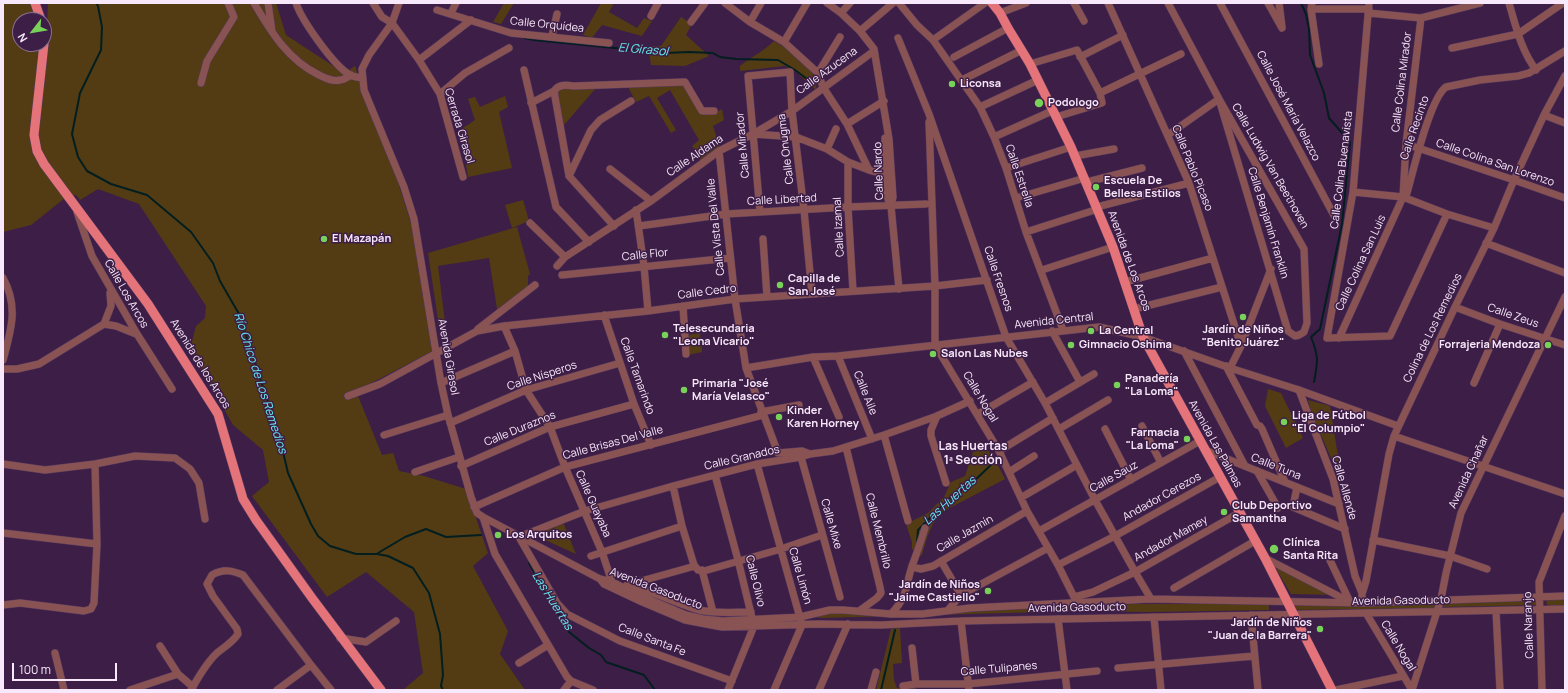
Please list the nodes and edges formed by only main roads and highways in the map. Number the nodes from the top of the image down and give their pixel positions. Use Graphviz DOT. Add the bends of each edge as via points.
graph roads {
  1 [pos="992,3"];
  2 [pos="43,52"];
  3 [pos="1143,337"];
  4 [pos="381,690"];
  5 [pos="1332,690"];
  1 -- 3 [label="main road, Avenida de Los Arcos" via="1030,64 1086,180 1113,246"];
  2 -- 4 [label="main road, Avenida de los Arcos" via="34,135 37,151 148,304 218,414 243,498 340,638"];
  3 -- 5 [label="main road, Avenida Las Palmas" via="1265,558"];
}
